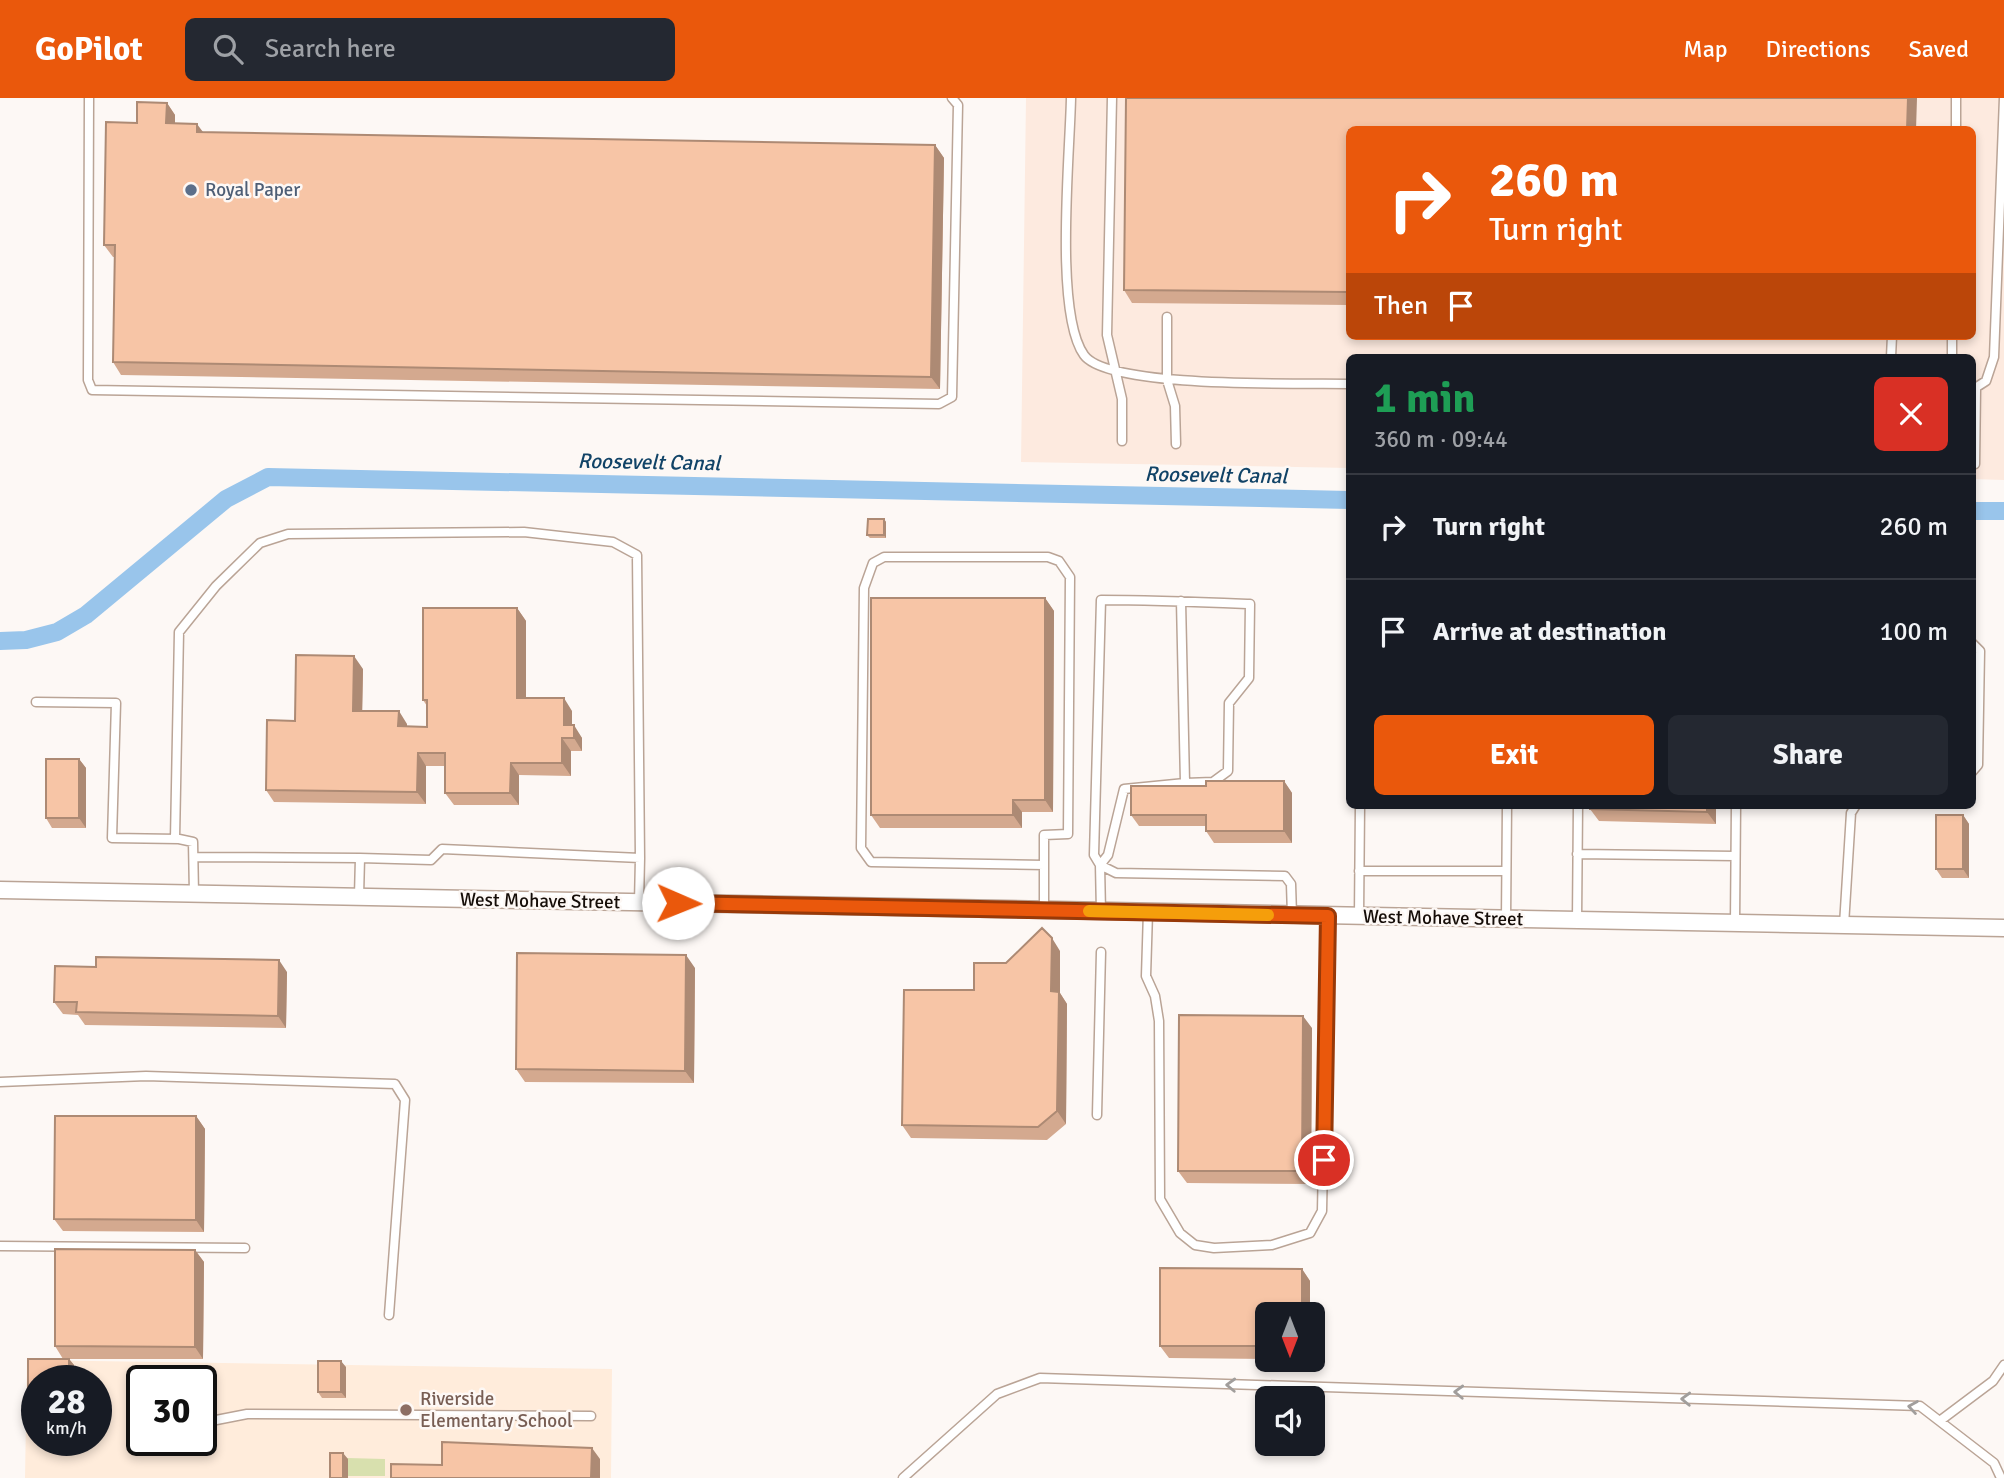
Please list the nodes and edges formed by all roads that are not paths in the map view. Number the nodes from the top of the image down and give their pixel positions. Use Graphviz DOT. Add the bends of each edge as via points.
graph roads {
  1 [pos="89,98"];
  2 [pos="952,98"];
  3 [pos="1071,98"];
  4 [pos="1112,98"];
  5 [pos="1956,98"];
  6 [pos="2004,98"];
  7 [pos="1956,126"];
  8 [pos="1167,317"];
  9 [pos="1116,373"];
  10 [pos="1167,380"];
  11 [pos="1346,384"];
  12 [pos="1976,388"];
  13 [pos="1122,441"];
  14 [pos="1175,444"];
  15 [pos="1181,601"];
  16 [pos="1976,647"];
  17 [pos="36,702"];
  18 [pos="1976,767"];
  19 [pos="1185,783"];
  20 [pos="1360,809"];
  21 [pos="1507,809"];
  22 [pos="1578,809"];
  23 [pos="1736,809"];
  24 [pos="1854,809"];
  25 [pos="175,839"];
  26 [pos="1577,854"];
  27 [pos="1735,856"];
  28 [pos="195,857"];
  29 [pos="360,858"];
  30 [pos="640,858"];
  31 [pos="1044,865"];
  32 [pos="1100,865"];
  33 [pos="1359,871"];
  34 [pos="1506,871"];
  35 [pos="0,890"];
  36 [pos="194,894"];
  37 [pos="359,897"];
  38 [pos="639,902"];
  39 [pos="1044,910"];
  40 [pos="1101,912"];
  41 [pos="1148,912"];
  42 [pos="1292,915"];
  43 [pos="1328,916"];
  44 [pos="1359,916"];
  45 [pos="1506,919"];
  46 [pos="1577,920"];
  47 [pos="1735,923"];
  48 [pos="1844,925"];
  49 [pos="2004,928"];
  50 [pos="1101,951"];
  51 [pos="0,1082"];
  52 [pos="1097,1115"];
  53 [pos="0,1246"];
  54 [pos="245,1248"];
  55 [pos="389,1315"];
  56 [pos="2004,1364"];
  57 [pos="591,1416"];
  58 [pos="217,1420"];
  59 [pos="1941,1420"];
  60 [pos="903,1478"];
  61 [pos="2001,1478"];
  1 -- 2 [label="lane" via="88,380 92,390 939,404 951,397 958,105"];
  3 -- 9 [label="lane" via="1066,289 1072,328 1085,357"];
  4 -- 9 [label="lane" via="1108,335"];
  5 -- 7 [label="lane"];
  6 -- 12 [label="lane" via="1994,357 1986,381"];
  8 -- 10 [label="lane"];
  9 -- 10 [label="lane"];
  9 -- 13 [label="lane" via="1122,398"];
  10 -- 11 [label="lane"];
  10 -- 14 [label="lane" via="1175,406"];
  15 -- 19 [label="lane"];
  15 -- 19 [label="lane" via="1250,604 1249,678 1229,703 1228,771 1213,782"];
  15 -- 32 [label="lane" via="1101,600 1094,855"];
  16 -- 18 [label="lane" via="1980,651"];
  17 -- 25 [label="lane" via="116,703 112,838"];
  19 -- 32 [label="lane" via="1124,789 1108,855"];
  20 -- 33 [label="lane"];
  21 -- 34 [label="lane"];
  22 -- 26 [label="lane"];
  23 -- 27 [label="lane"];
  24 -- 48 [label="lane"];
  25 -- 28 [label="lane" via="193,842"];
  25 -- 30 [label="lane" via="179,632 216,586 260,543 288,534 524,532 613,542 637,555"];
  26 -- 27 [label="lane"];
  26 -- 46 [label="lane"];
  27 -- 47 [label="lane"];
  28 -- 29 [label="lane"];
  28 -- 36 [label="lane"];
  29 -- 30 [label="lane" via="431,860 442,849"];
  29 -- 37 [label="lane"];
  30 -- 38 [label="lane"];
  31 -- 31 [label="lane" via="1044,835 1068,834 1070,577 1059,561 1048,557 884,557 873,563 864,588 863,854 871,862"];
  31 -- 39 [label="lane"];
  32 -- 40 [label="lane"];
  32 -- 42 [label="lane" via="1116,873 1285,876 1291,884"];
  33 -- 34 [label="lane"];
  33 -- 44 [label="lane"];
  34 -- 45 [label="lane"];
  35 -- 36 [label="street, West Mohave Street"];
  36 -- 37 [label="street, West Mohave Street"];
  37 -- 38 [label="street, West Mohave Street"];
  38 -- 39 [label="street, West Mohave Street"];
  39 -- 40 [label="street, West Mohave Street"];
  40 -- 41 [label="street, West Mohave Street"];
  41 -- 42 [label="street, West Mohave Street"];
  41 -- 43 [label="lane" via="1146,976 1156,996 1160,1021 1160,1199 1180,1233 1195,1245 1214,1248 1292,1241 1310,1233 1322,1211"];
  42 -- 43 [label="street, West Mohave Street"];
  43 -- 44 [label="street, West Mohave Street"];
  44 -- 45 [label="street, West Mohave Street"];
  45 -- 46 [label="street, West Mohave Street"];
  46 -- 47 [label="street, West Mohave Street"];
  47 -- 48 [label="street, West Mohave Street"];
  48 -- 49 [label="street, West Mohave Street"];
  50 -- 52 [label="lane"];
  51 -- 55 [label="lane" via="146,1076 395,1084 405,1100"];
  53 -- 54 [label="lane"];
  56 -- 59 [label="lane" via="1993,1381"];
  57 -- 58 [label="lane" via="247,1414"];
  59 -- 60 [label="lane, one-way" via="1920,1406 1040,1378 997,1394"];
  59 -- 61 [label="lane" via="1994,1463"];
}
